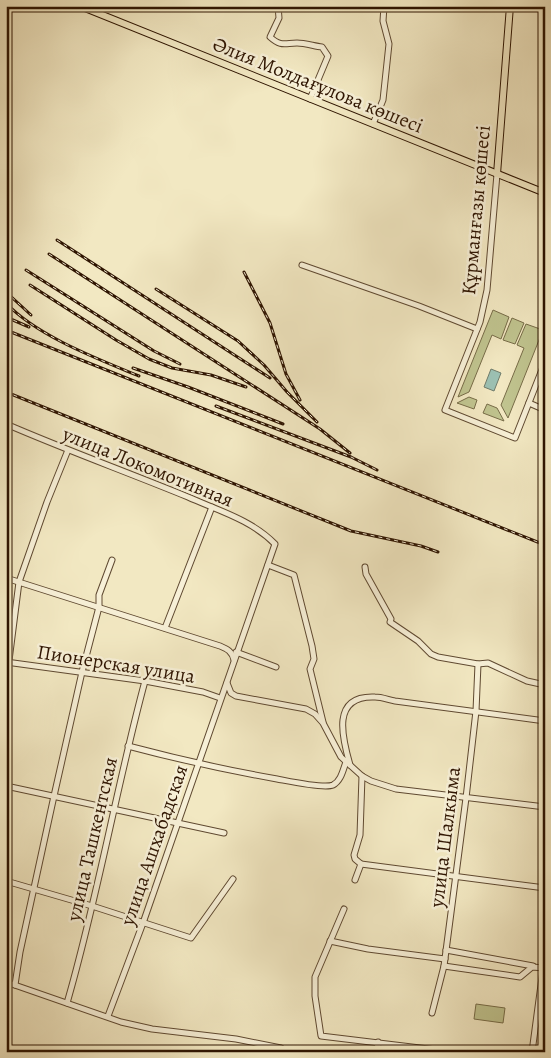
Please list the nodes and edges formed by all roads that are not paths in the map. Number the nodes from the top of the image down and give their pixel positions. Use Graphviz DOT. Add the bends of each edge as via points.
graph roads {
  1 [pos="80,6"];
  2 [pos="278,6"];
  3 [pos="384,6"];
  4 [pos="510,6"];
  5 [pos="310,99"];
  6 [pos="373,124"];
  7 [pos="497,174"];
  8 [pos="545,193"];
  9 [pos="302,265"];
  10 [pos="477,329"];
  11 [pos="545,362"];
  12 [pos="529,403"];
  13 [pos="545,410"];
  14 [pos="6,424"];
  15 [pos="68,450"];
  16 [pos="212,507"];
  17 [pos="112,560"];
  18 [pos="268,565"];
  19 [pos="365,567"];
  20 [pos="6,578"];
  21 [pos="19,582"];
  22 [pos="99,608"];
  23 [pos="165,628"];
  24 [pos="236,652"];
  25 [pos="234,660"];
  26 [pos="8,663"];
  27 [pos="478,664"];
  28 [pos="276,667"];
  29 [pos="82,672"];
  30 [pos="145,681"];
  31 [pos="226,682"];
  32 [pos="6,684"];
  33 [pos="545,685"];
  34 [pos="220,698"];
  35 [pos="476,711"];
  36 [pos="545,721"];
  37 [pos="323,723"];
  38 [pos="128,746"];
  39 [pos="198,764"];
  40 [pos="348,764"];
  41 [pos="362,776"];
  42 [pos="6,786"];
  43 [pos="54,796"];
  44 [pos="466,798"];
  45 [pos="545,807"];
  46 [pos="114,809"];
  47 [pos="178,823"];
  48 [pos="224,833"];
  49 [pos="361,864"];
  50 [pos="455,876"];
  51 [pos="233,878"];
  52 [pos="355,880"];
  53 [pos="6,881"];
  54 [pos="34,888"];
  55 [pos="545,888"];
  56 [pos="92,906"];
  57 [pos="344,909"];
  58 [pos="143,923"];
  59 [pos="330,941"];
  60 [pos="446,950"];
  61 [pos="545,955"];
  62 [pos="445,959"];
  63 [pos="444,966"];
  64 [pos="536,967"];
  65 [pos="544,968"];
  66 [pos="6,982"];
  67 [pos="15,985"];
  68 [pos="67,1003"];
  69 [pos="432,1014"];
  70 [pos="108,1016"];
  71 [pos="378,1042"];
  72 [pos="281,1048"];
  73 [pos="436,1051"];
  74 [pos="377,1052"];
  75 [pos="453,1052"];
  76 [pos="532,1052"];
  1 -- 5 [label="main road, Әлия Молдағұлова көшесі"];
  2 -- 5 [label="street" via="279,18 270,37 288,45 322,47 328,56"];
  3 -- 6 [label="street" via="383,22 389,44 383,100"];
  4 -- 7 [label="main road, Құрманғазы көшесі"];
  5 -- 6 [label="main road, Әлия Молдағұлова көшесі"];
  6 -- 7 [label="main road, Әлия Молдағұлова көшесі"];
  7 -- 8 [label="main road, Әлия Молдағұлова көшесі"];
  7 -- 10 [label="street, Құрманғазы көшесі" via="487,290"];
  9 -- 10 [label="street"];
  10 -- 12 [label="street, Құрманғазы көшесі" via="445,410 515,438"];
  11 -- 12 [label="street"];
  12 -- 13 [label="street"];
  14 -- 15 [label="street, улица Локомотивная"];
  15 -- 16 [label="street, улица Локомотивная"];
  15 -- 21 [label="street"];
  16 -- 18 [label="street, улица Локомотивная" via="249,524 275,544"];
  16 -- 23 [label="street"];
  17 -- 22 [label="street" via="99,595"];
  18 -- 24 [label="street"];
  18 -- 37 [label="street" via="294,575 312,646 314,659 310,670"];
  19 -- 27 [label="street" via="390,622 431,654"];
  20 -- 21 [label="street"];
  21 -- 22 [label="street"];
  21 -- 26 [label="street"];
  22 -- 23 [label="street"];
  22 -- 29 [label="street"];
  23 -- 25 [label="street" via="228,650"];
  24 -- 25 [label="street"];
  24 -- 28 [label="street"];
  25 -- 31 [label="street, улица Ашхабадская"];
  26 -- 29 [label="street, Пионерская улица"];
  26 -- 32 [label="street"];
  27 -- 33 [label="street" via="488,663 527,681"];
  27 -- 35 [label="street, улица Шалкыма"];
  29 -- 30 [label="street, Пионерская улица"];
  29 -- 43 [label="street"];
  30 -- 34 [label="street, Пионерская улица"];
  30 -- 38 [label="street, улица Ташкентская"];
  31 -- 34 [label="street, улица Ашхабадская"];
  31 -- 37 [label="street" via="236,696 306,709"];
  34 -- 39 [label="street, улица Ашхабадская"];
  35 -- 36 [label="street"];
  35 -- 40 [label="street" via="375,697 355,700 347,706 342,720"];
  35 -- 44 [label="street, улица Шалкыма"];
  37 -- 40 [label="street"];
  38 -- 39 [label="street"];
  38 -- 46 [label="street, улица Ташкентская"];
  39 -- 40 [label="street" via="328,786 335,784"];
  39 -- 47 [label="street, улица Ашхабадская"];
  40 -- 41 [label="street"];
  41 -- 44 [label="street" via="396,789"];
  41 -- 49 [label="street" via="360,835 354,855"];
  42 -- 43 [label="street"];
  43 -- 46 [label="street"];
  43 -- 54 [label="street"];
  44 -- 45 [label="street"];
  44 -- 50 [label="street, улица Шалкыма"];
  46 -- 47 [label="street"];
  46 -- 56 [label="street, улица Ташкентская"];
  47 -- 48 [label="street"];
  47 -- 58 [label="street, улица Ашхабадская"];
  49 -- 50 [label="street"];
  49 -- 52 [label="street"];
  50 -- 55 [label="street"];
  50 -- 60 [label="street, улица Шалкыма"];
  51 -- 58 [label="street" via="191,938"];
  53 -- 54 [label="street"];
  54 -- 56 [label="street"];
  54 -- 67 [label="street"];
  56 -- 58 [label="street"];
  56 -- 68 [label="street, улица Ташкентская"];
  57 -- 59 [label="street"];
  58 -- 70 [label="street, улица Ашхабадская"];
  59 -- 62 [label="street"];
  59 -- 71 [label="street" via="315,977 321,1036"];
  60 -- 62 [label="street, улица Шалкыма"];
  60 -- 64 [label="street"];
  61 -- 65 [label="street"];
  62 -- 63 [label="street, улица Шалкыма"];
  63 -- 64 [label="street" via="520,978"];
  63 -- 69 [label="street, улица Шалкыма"];
  64 -- 65 [label="street"];
  65 -- 76 [label="street"];
  66 -- 67 [label="street"];
  67 -- 68 [label="street"];
  68 -- 70 [label="street"];
  70 -- 72 [label="street" via="152,1029"];
  71 -- 73 [label="street"];
  71 -- 74 [label="street"];
  73 -- 75 [label="street"];
}
